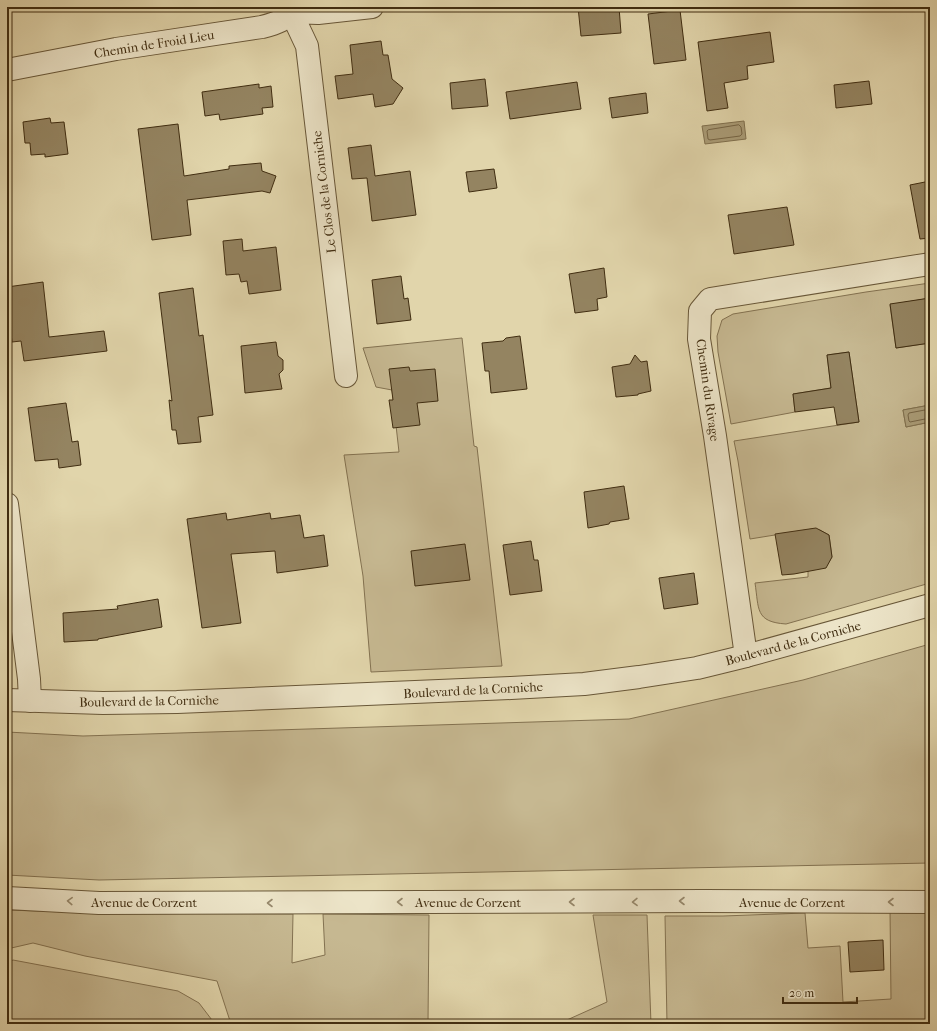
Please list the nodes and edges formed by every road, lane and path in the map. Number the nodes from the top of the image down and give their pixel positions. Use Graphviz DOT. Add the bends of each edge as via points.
graph roads {
  1 [pos="372,7"];
  2 [pos="292,9"];
  3 [pos="7,70"];
  4 [pos="930,264"];
  5 [pos="346,376"];
  6 [pos="7,504"];
  7 [pos="930,605"];
  8 [pos="746,656"];
  9 [pos="7,700"];
  10 [pos="30,701"];
  11 [pos="7,898"];
  12 [pos="930,902"];
  1 -- 2 [label="street" via="318,13"];
  2 -- 3 [label="street, Chemin de Froid Lieu" via="282,21 262,28 116,49"];
  2 -- 5 [label="street, Le Clos de la Corniche" via="307,46"];
  4 -- 8 [label="street, Chemin du Rivage" via="710,299 700,311 699,339"];
  6 -- 10 [label="street"];
  7 -- 8 [label="street, Boulevard de la Corniche"];
  8 -- 10 [label="street, Boulevard de la Corniche" via="697,668 584,684 177,702"];
  9 -- 10 [label="street, Boulevard de la Corniche"];
  12 -- 11 [label="street, Avenue de Corzent, one-way" via="99,903"];
}
